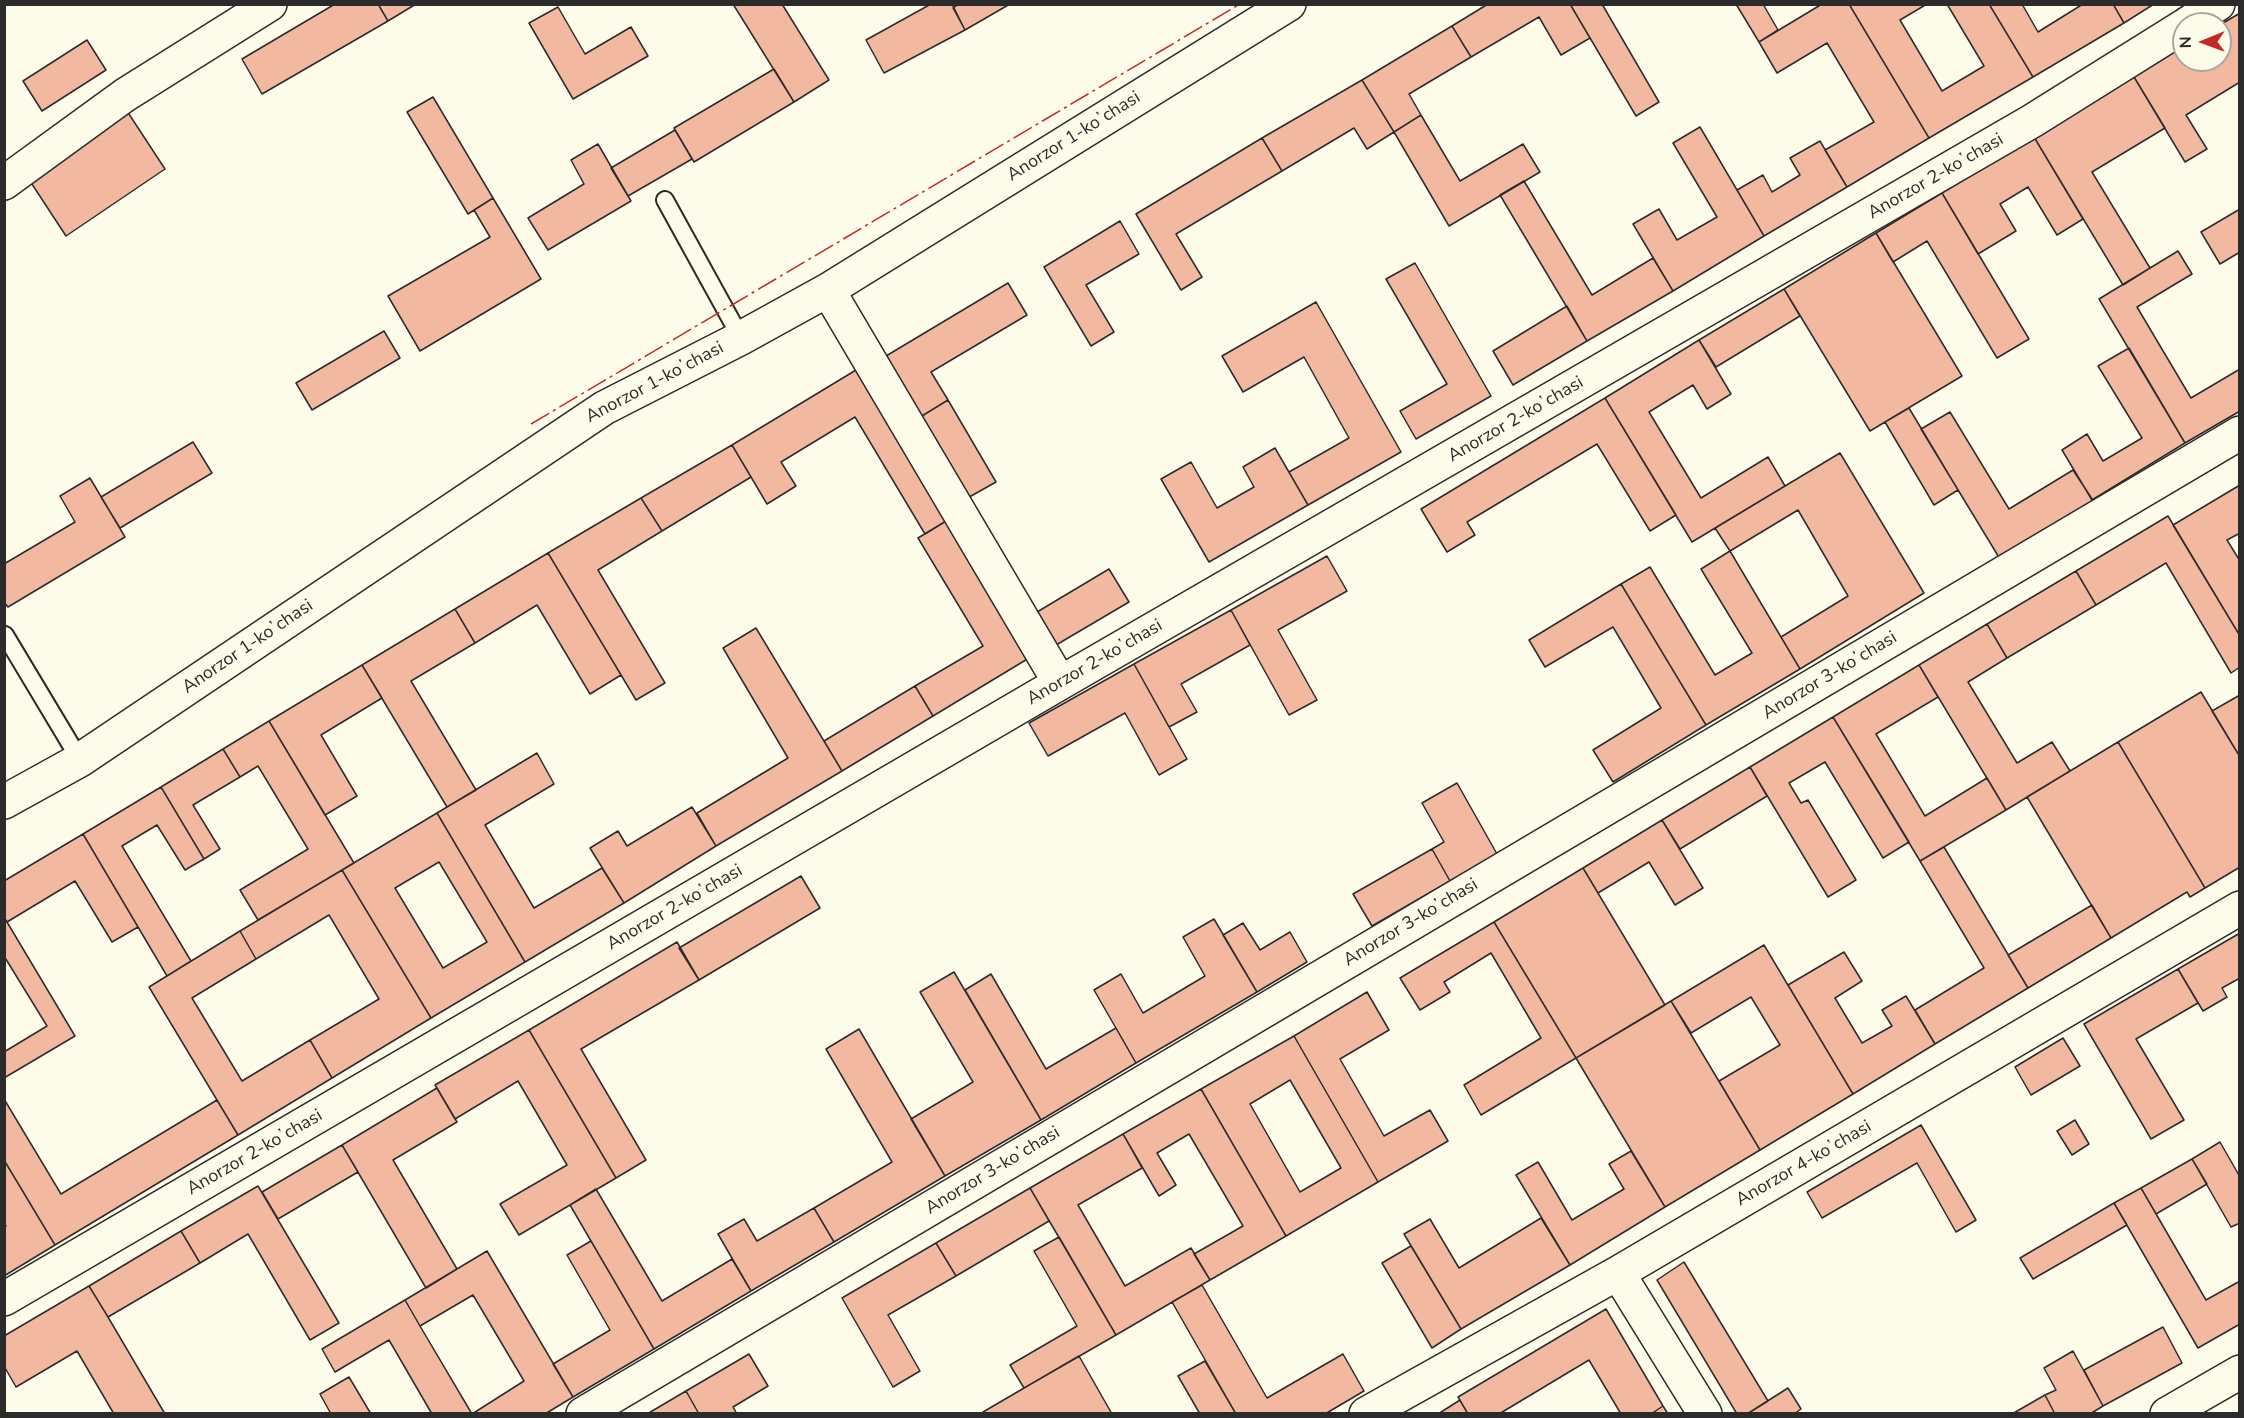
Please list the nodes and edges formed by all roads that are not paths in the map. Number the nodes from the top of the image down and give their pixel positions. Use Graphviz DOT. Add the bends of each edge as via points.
graph roads {
  1 [pos="270,4"];
  2 [pos="1289,4"];
  3 [pos="2172,34"];
  4 [pos="4,183"];
  5 [pos="665,200"];
  6 [pos="828,290"];
  7 [pos="741,338"];
  8 [pos="2240,434"];
  9 [pos="4,635"];
  10 [pos="1060,683"];
  11 [pos="80,760"];
  12 [pos="4,802"];
  13 [pos="2240,908"];
  14 [pos="1618,1273"];
  15 [pos="4,1299"];
  16 [pos="2240,1372"];
  17 [pos="583,1413"];
  18 [pos="1366,1413"];
  19 [pos="1705,1413"];
  20 [pos="2168,1413"];
  1 -- 4 [label="street" via="125,95"];
  2 -- 6 [label="street, Аnorzor 1-koʼchasi"];
  3 -- 10 [label="street, Аnorzor 2-koʼchasi" via="2032,121"];
  5 -- 7 [label="lane"];
  6 -- 7 [label="street, Аnorzor 1-koʼchasi"];
  6 -- 10 [label="street"];
  7 -- 11 [label="street, Аnorzor 1-koʼchasi" via="604,408"];
  8 -- 17 [label="street, Аnorzor 3-koʼchasi"];
  9 -- 11 [label="lane"];
  10 -- 15 [label="street, Аnorzor 2-koʼchasi"];
  11 -- 12 [label="street, Аnorzor 1-koʼchasi"];
  13 -- 14 [label="street, Аnorzor 4-koʼchasi"];
  14 -- 18 [label="street, Аnorzor 4-koʼchasi"];
  14 -- 19 [label="street"];
  16 -- 20 [label="street"];
}
